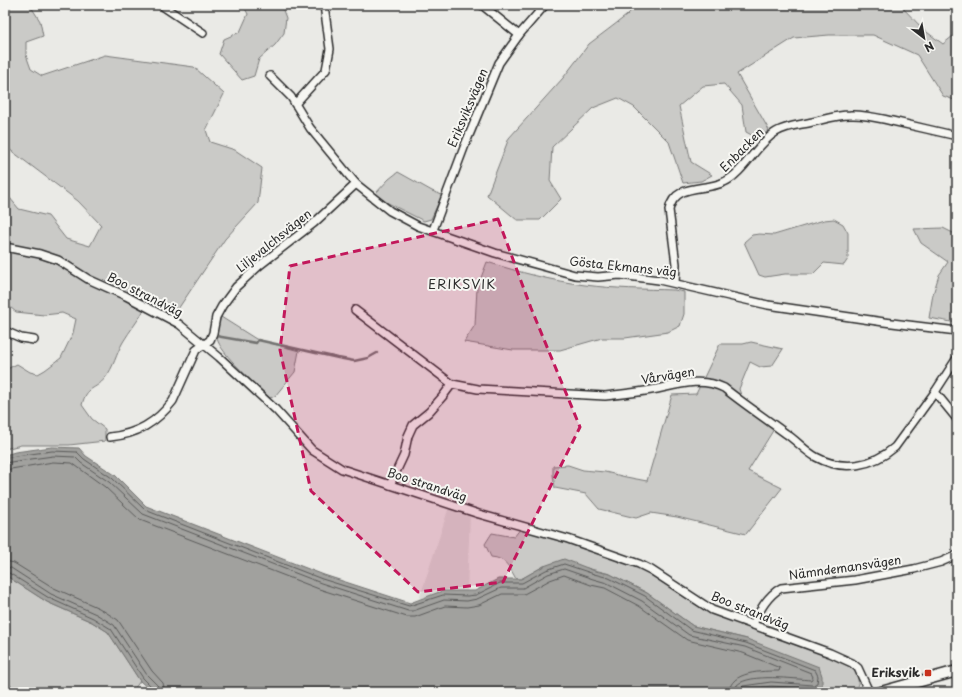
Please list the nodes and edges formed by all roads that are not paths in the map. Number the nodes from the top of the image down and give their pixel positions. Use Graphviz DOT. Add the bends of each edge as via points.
graph roads {
  1 [pos="161,5"];
  2 [pos="324,5"];
  3 [pos="482,5"];
  4 [pos="545,5"];
  5 [pos="203,34"];
  6 [pos="520,35"];
  7 [pos="270,76"];
  8 [pos="295,104"];
  9 [pos="957,136"];
  10 [pos="356,184"];
  11 [pos="433,230"];
  12 [pos="5,247"];
  13 [pos="675,283"];
  14 [pos="355,310"];
  15 [pos="5,331"];
  16 [pos="957,331"];
  17 [pos="34,340"];
  18 [pos="204,345"];
  19 [pos="957,358"];
  20 [pos="452,384"];
  21 [pos="935,392"];
  22 [pos="957,419"];
  23 [pos="110,437"];
  24 [pos="390,485"];
  25 [pos="957,555"];
  26 [pos="753,624"];
  27 [pos="957,671"];
  28 [pos="957,678"];
  29 [pos="869,692"];
  30 [pos="882,692"];
  1 -- 5 [label="street"];
  2 -- 8 [label="street" via="330,49 326,70"];
  3 -- 6 [label="street"];
  4 -- 6 [label="street, Eriksviksvägen"];
  6 -- 11 [label="street, Eriksviksvägen" via="494,74"];
  7 -- 8 [label="street, Gösta Ekmans väg"];
  8 -- 10 [label="street, Gösta Ekmans väg" via="310,128"];
  9 -- 13 [label="street, Enbacken" via="872,117 851,115 787,127 777,132 726,182 685,191 674,198 669,210 676,264"];
  10 -- 11 [label="street, Gösta Ekmans väg" via="390,211 418,226"];
  10 -- 18 [label="street, Liljevalchsvägen" via="314,223 243,279 222,306 210,340"];
  11 -- 13 [label="street, Gösta Ekmans väg" via="495,253 575,275 620,275"];
  12 -- 18 [label="street, Boo strandväg" via="58,260 88,279 180,324"];
  13 -- 16 [label="street, Gösta Ekmans väg" via="768,305"];
  14 -- 20 [label="street, Vårvägen"];
  15 -- 17 [label="street"];
  18 -- 23 [label="street, Liljevalchsvägen" via="196,350 169,406 144,427 126,435"];
  18 -- 24 [label="street, Boo strandväg" via="276,410 312,450 342,469"];
  19 -- 21 [label="street, Vårvägen"];
  20 -- 21 [label="street, Vårvägen" via="478,389 606,396 677,384 707,382 724,388 816,457 831,464 844,466 866,464 887,454 906,434"];
  20 -- 24 [label="street" via="429,412 413,425 404,455"];
  21 -- 22 [label="street"];
  24 -- 26 [label="street, Boo strandväg" via="568,539 638,564 712,610"];
  25 -- 26 [label="street, Nämndemansvägen" via="914,569 855,580 781,588 767,599"];
  26 -- 29 [label="street, Boo strandväg" via="852,663 858,668"];
  27 -- 30 [label="main road"];
  28 -- 30 [label="main road"];
}
